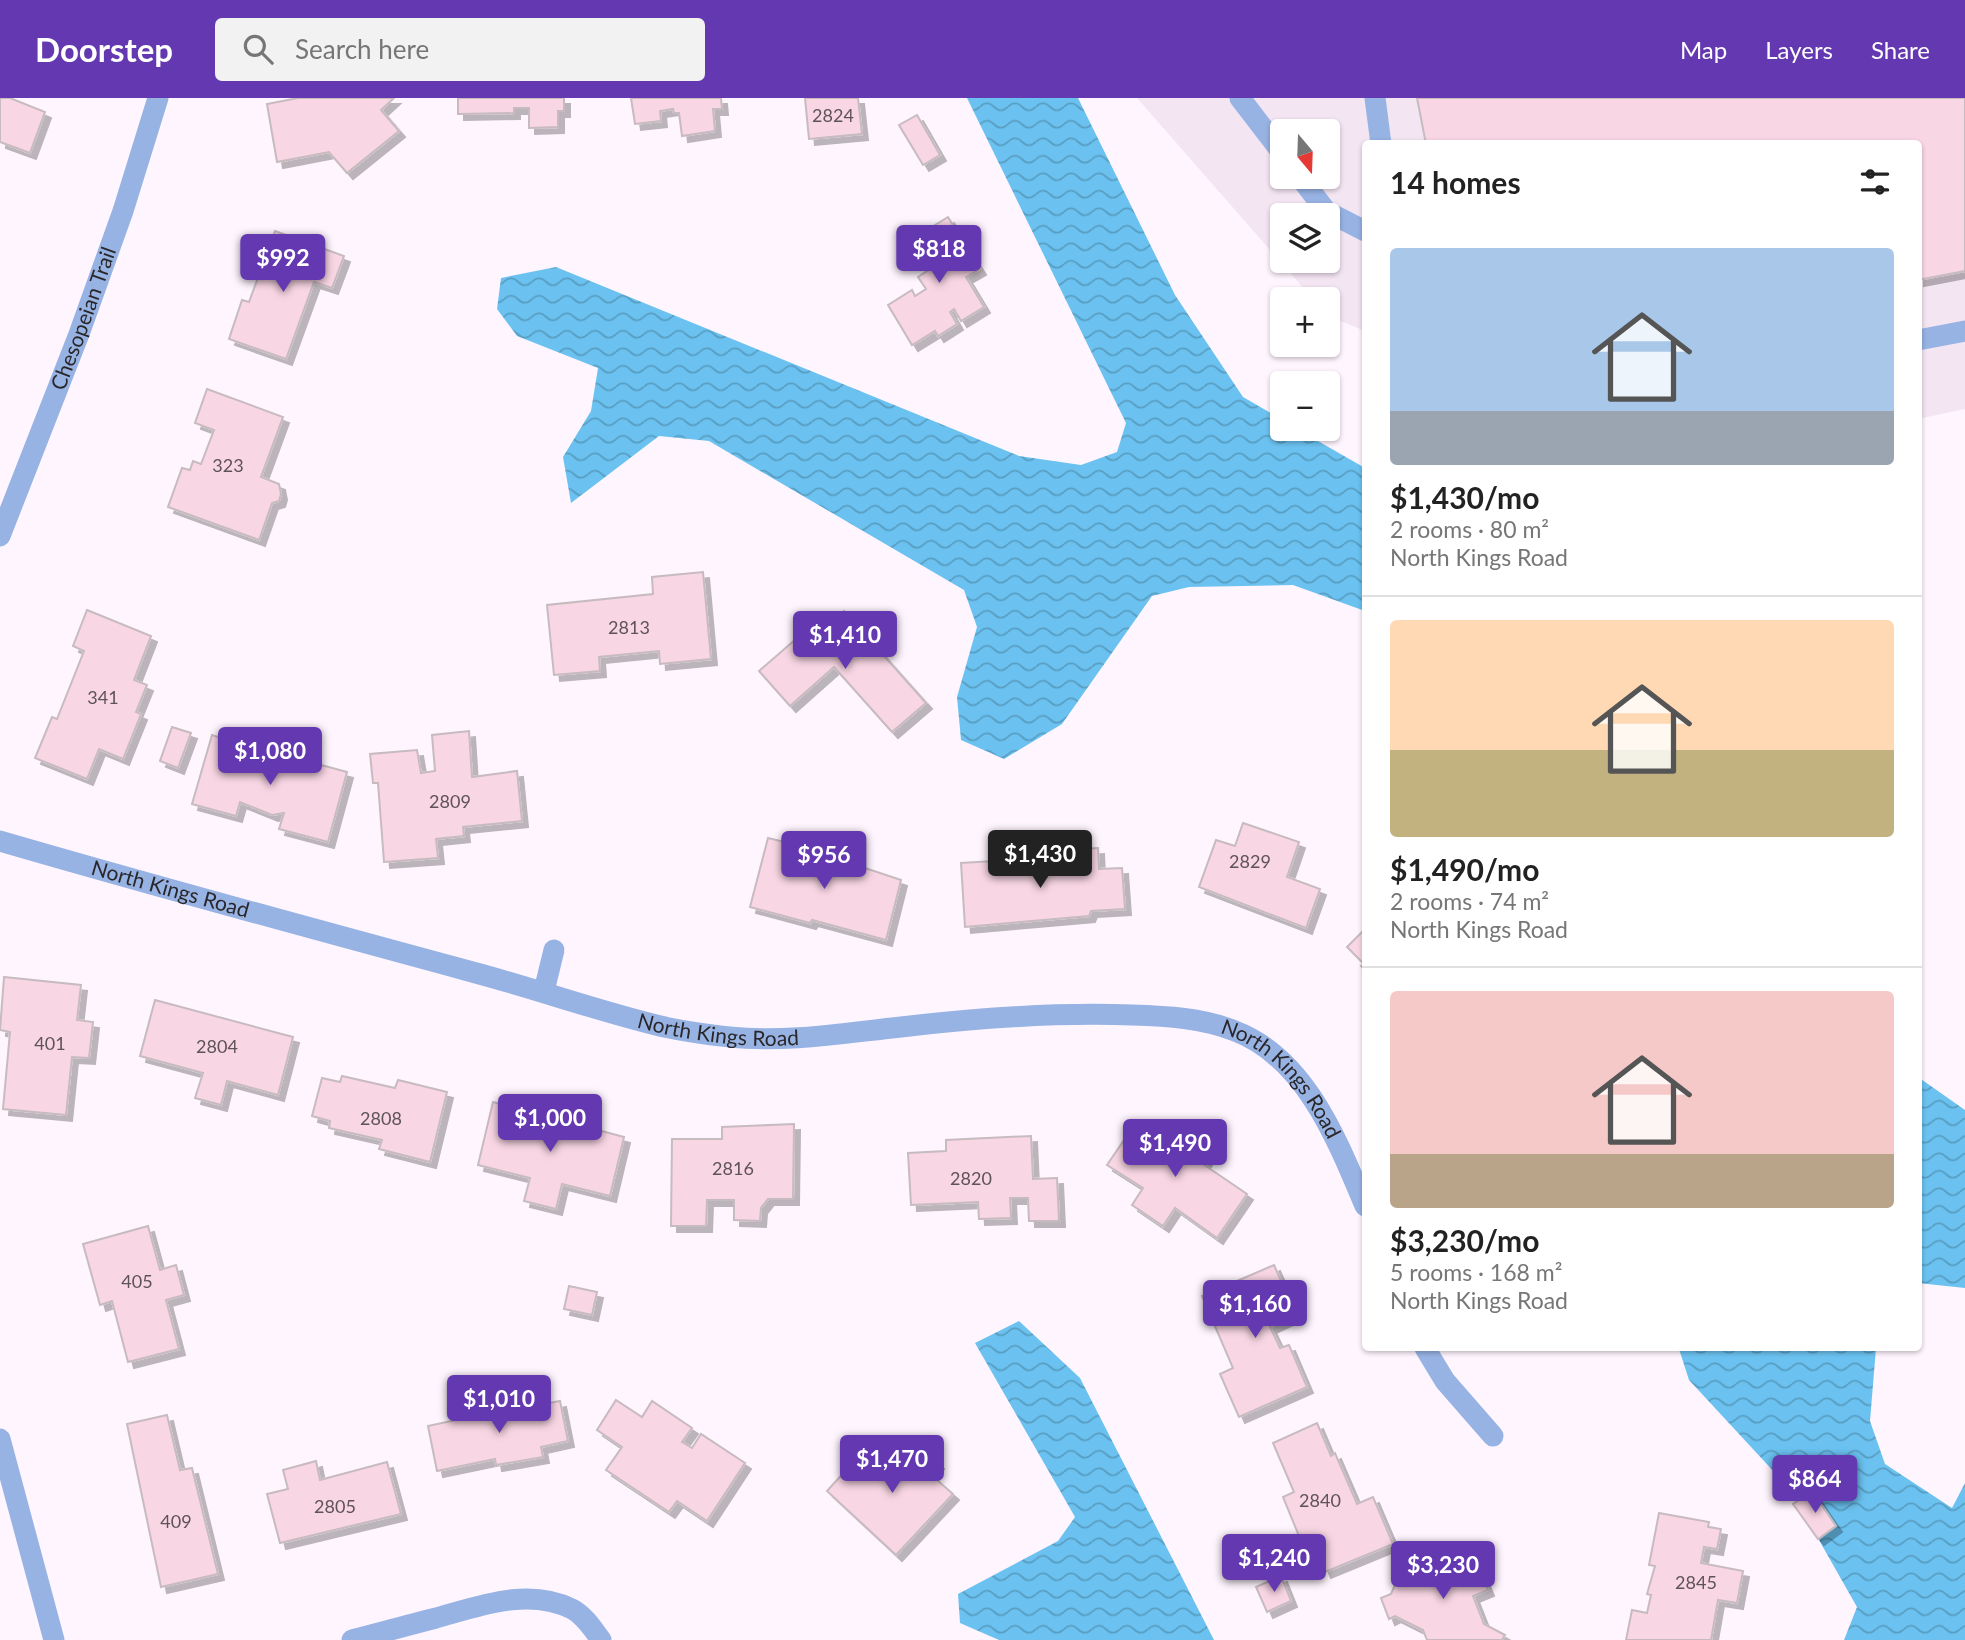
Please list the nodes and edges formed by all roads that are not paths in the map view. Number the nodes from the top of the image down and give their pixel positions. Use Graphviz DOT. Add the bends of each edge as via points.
graph roads {
  1 [pos="158,98"];
  2 [pos="1240,98"];
  3 [pos="1375,98"];
  4 [pos="1270,137"];
  5 [pos="1380,140"];
  6 [pos="1309,189"];
  7 [pos="1362,230"];
  8 [pos="1965,331"];
  9 [pos="1922,339"];
  10 [pos="0,536"];
  11 [pos="0,841"];
  12 [pos="554,950"];
  13 [pos="544,991"];
  14 [pos="1362,1199"];
  15 [pos="1427,1351"];
  16 [pos="1493,1436"];
  17 [pos="0,1439"];
  18 [pos="54,1640"];
  19 [pos="352,1640"];
  20 [pos="601,1640"];
  1 -- 10 [label="street, Chesopeian Trail" via="123,211"];
  2 -- 4 [label="street"];
  3 -- 5 [label="street"];
  6 -- 7 [label="street" via="1325,211"];
  8 -- 9 [label="street"];
  11 -- 13 [label="street, North Kings Road"];
  12 -- 13 [label="street"];
  13 -- 14 [label="street, North Kings Road" via="659,1026 732,1037 792,1039 1085,1013 1169,1017 1217,1025 1270,1050 1297,1076 1335,1136"];
  15 -- 16 [label="street" via="1445,1381"];
  17 -- 18 [label="street"];
  19 -- 20 [label="street" via="522,1598 553,1601 574,1610"];
}
